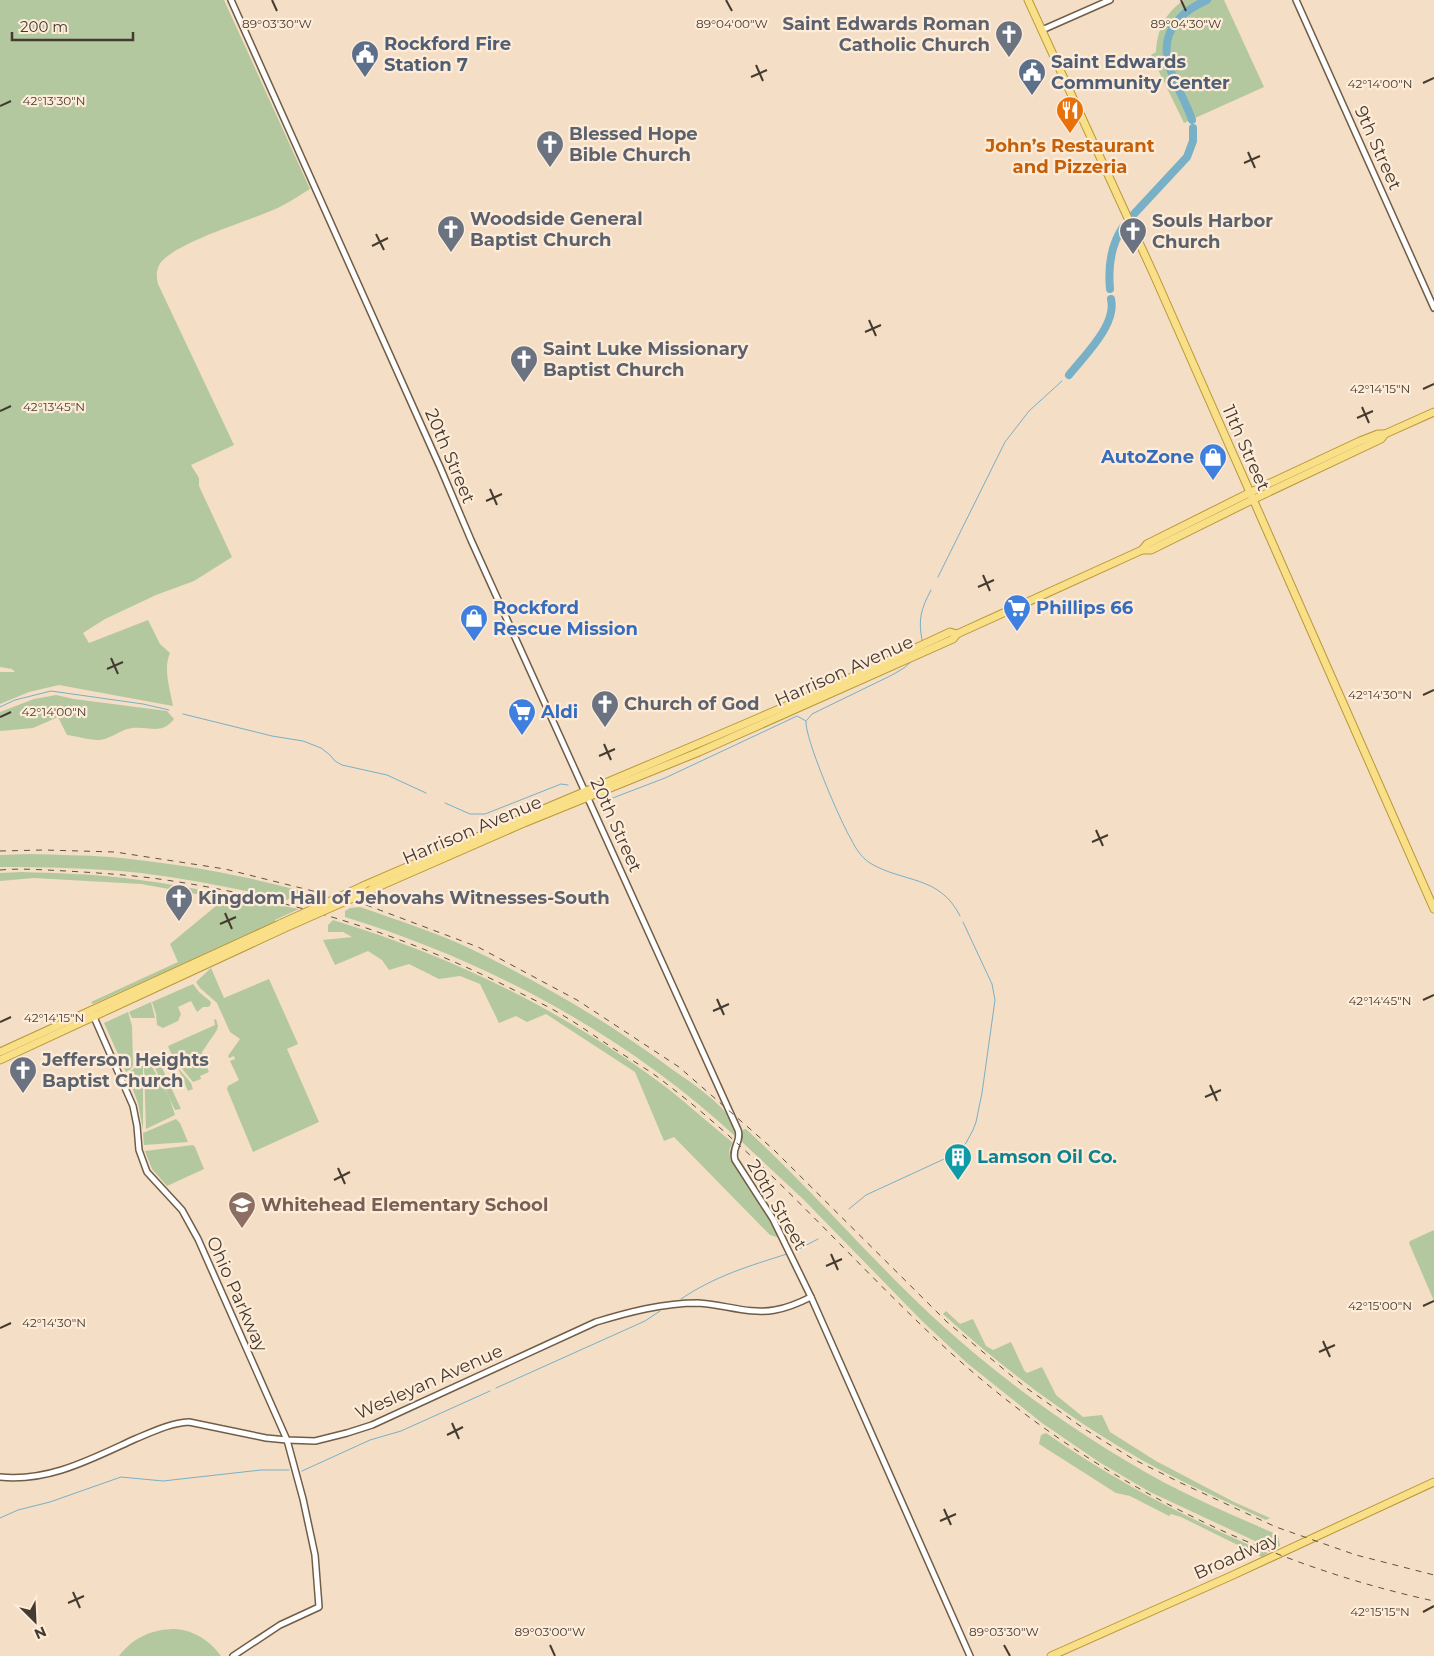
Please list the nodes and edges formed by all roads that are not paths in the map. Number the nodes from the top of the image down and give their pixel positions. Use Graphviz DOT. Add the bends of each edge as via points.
graph roads {
  1 [pos="231,0"];
  2 [pos="1028,0"];
  3 [pos="1110,0"];
  4 [pos="1296,0"];
  5 [pos="1042,30"];
  6 [pos="1434,308"];
  7 [pos="1434,412"];
  8 [pos="1250,496"];
  9 [pos="957,634"];
  10 [pos="585,790"];
  11 [pos="588,798"];
  12 [pos="1434,909"];
  13 [pos="283,926"];
  14 [pos="92,1013"];
  15 [pos="0,1052"];
  16 [pos="0,1060"];
  17 [pos="811,1297"];
  18 [pos="286,1440"];
  19 [pos="0,1477"];
  20 [pos="1434,1482"];
  21 [pos="233,1656"];
  22 [pos="970,1656"];
  23 [pos="1050,1656"];
  1 -- 10 [label="street, 20th Street"];
  2 -- 5 [label="main road, 11th Street"];
  3 -- 5 [label="street"];
  4 -- 6 [label="street, 9th Street"];
  5 -- 8 [label="main road, 11th Street"];
  7 -- 8 [label="main road, Harrison Avenue" via="1385,434 1360,441"];
  8 -- 9 [label="main road, Harrison Avenue" via="1148,544 1142,550"];
  8 -- 12 [label="main road, 11th Street"];
  9 -- 10 [label="main road, Harrison Avenue" via="950,632 710,740"];
  9 -- 11 [label="main road, Harrison Avenue" via="953,639 859,681"];
  10 -- 11 [label="street, 20th Street"];
  10 -- 13 [label="main road, Harrison Avenue, bridge" via="362,886"];
  11 -- 13 [label="main road, Harrison Avenue, bridge"];
  11 -- 17 [label="street, 20th Street" via="740,1134 733,1150 735,1160 773,1219"];
  13 -- 14 [label="main road, Harrison Avenue"];
  14 -- 15 [label="main road, Harrison Avenue"];
  14 -- 16 [label="main road, Harrison Avenue"];
  14 -- 18 [label="street, Ohio Parkway" via="133,1106 139,1150 148,1172 182,1210 198,1239"];
  17 -- 18 [label="street, Wesleyan Avenue" via="774,1311 700,1303 626,1312 596,1322 372,1425 315,1440"];
  17 -- 22 [label="street, 20th Street"];
  18 -- 19 [label="street, Wesleyan Avenue" via="178,1422 55,1473 32,1478"];
  18 -- 21 [label="street, Ohio Parkway" via="304,1499 315,1555 319,1607 280,1625"];
  20 -- 23 [label="main road, Broadway"];
}
